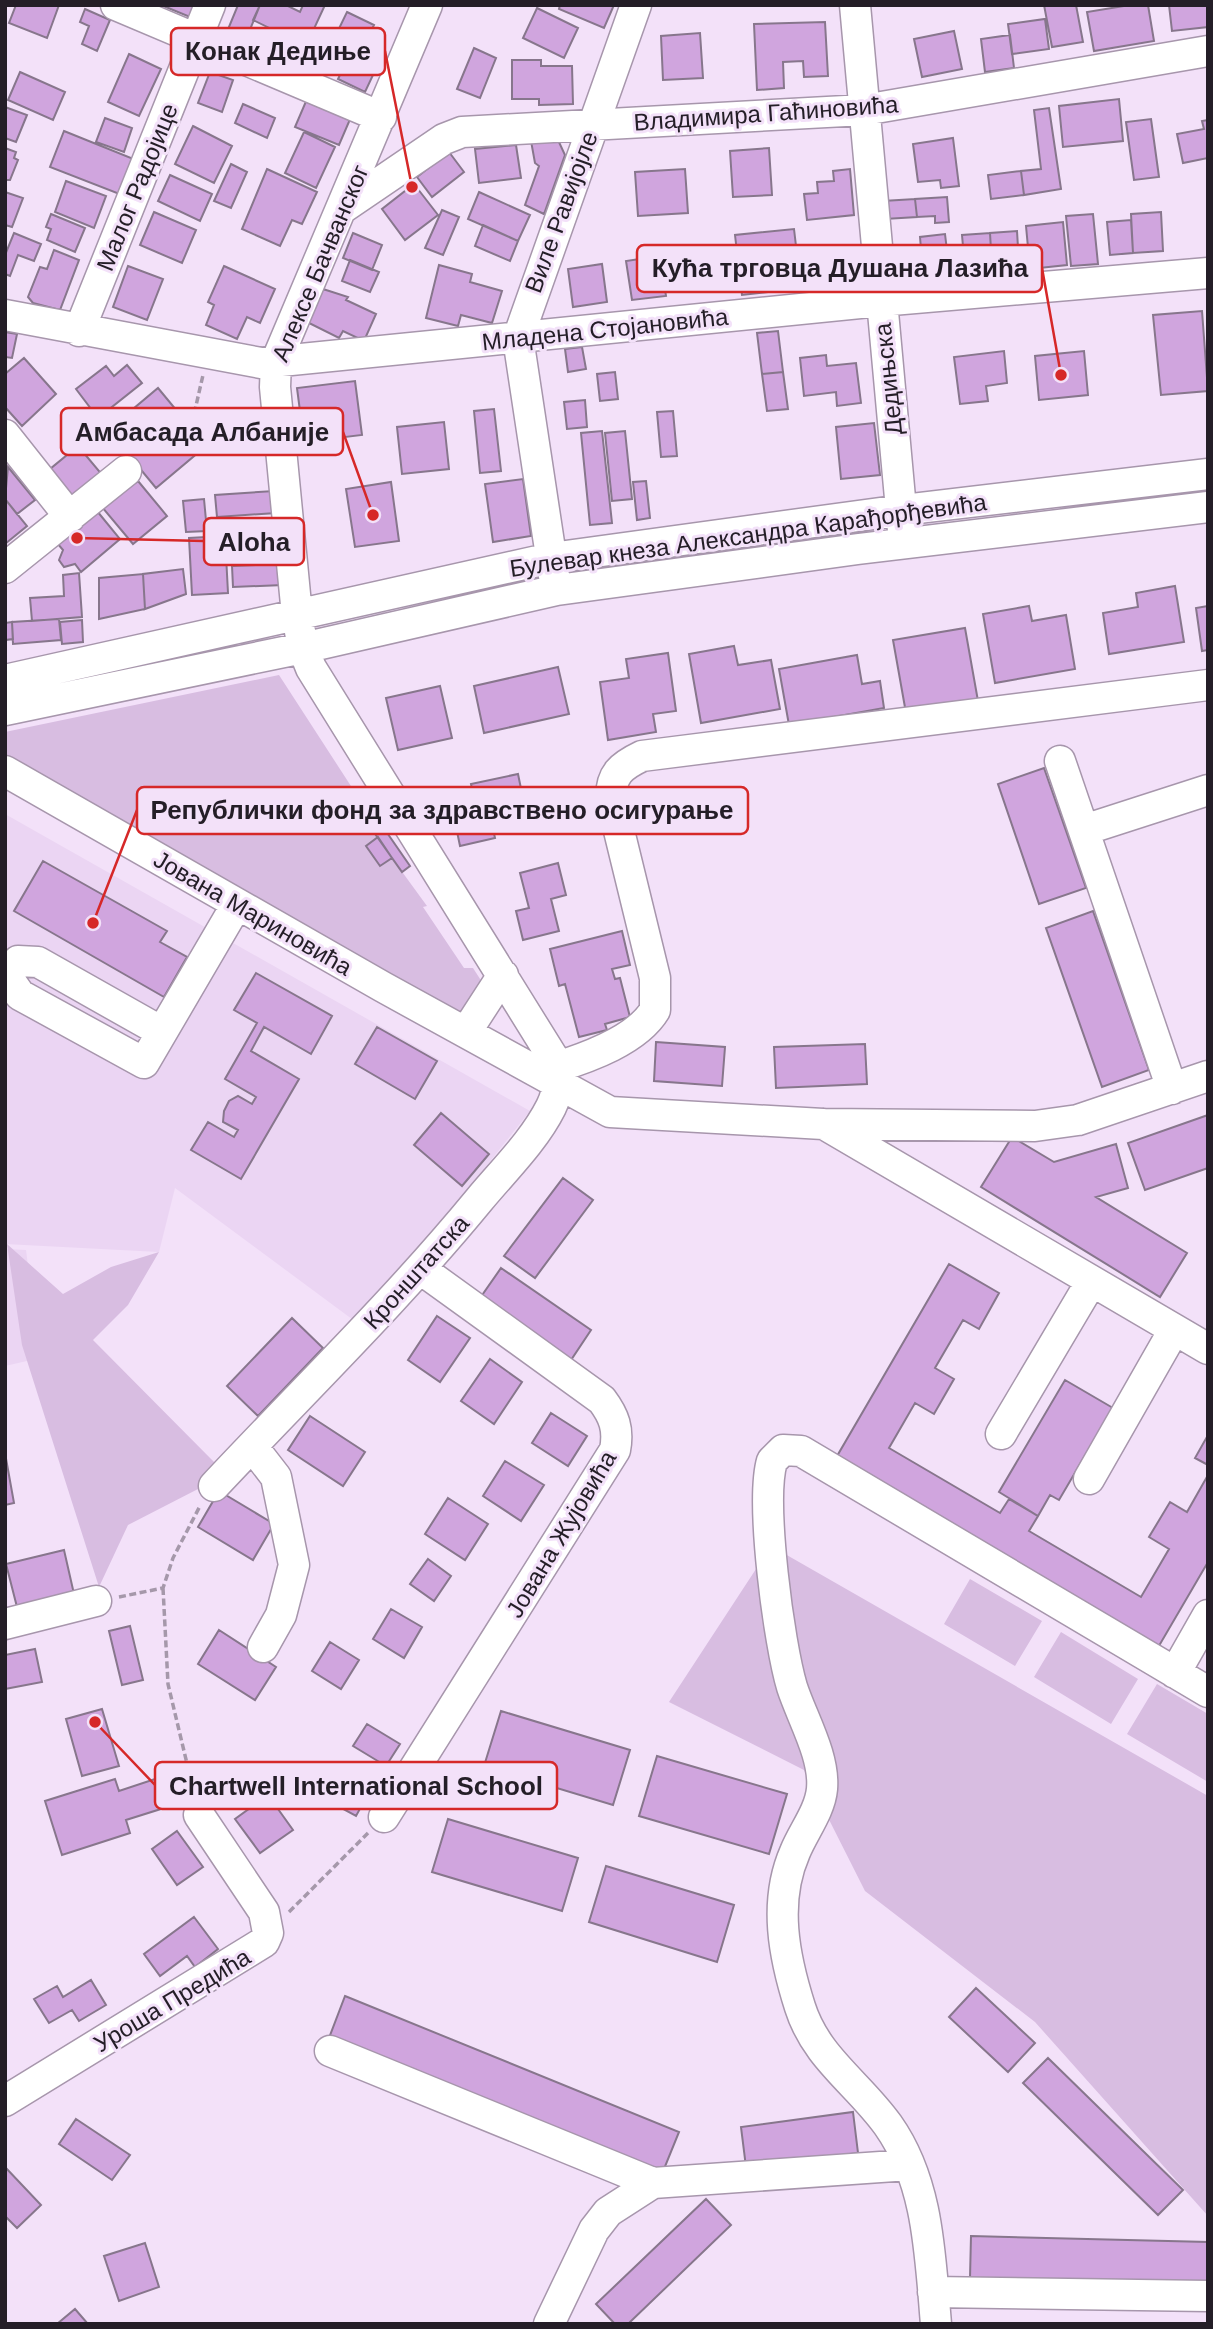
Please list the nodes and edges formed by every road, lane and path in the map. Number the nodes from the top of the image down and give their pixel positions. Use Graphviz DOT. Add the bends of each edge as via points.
graph roads {
  1 [pos="116,5"];
  2 [pos="210,5"];
  3 [pos="427,5"];
  4 [pos="636,5"];
  5 [pos="855,5"];
  6 [pos="196,39"];
  7 [pos="1208,51"];
  8 [pos="864,110"];
  9 [pos="381,117"];
  10 [pos="592,125"];
  11 [pos="343,207"];
  12 [pos="1208,273"];
  13 [pos="880,301"];
  14 [pos="5,315"];
  15 [pos="79,331"];
  16 [pos="518,338"];
  17 [pos="207,356"];
  18 [pos="276,362"];
  19 [pos="185,420"];
  20 [pos="5,435"];
  21 [pos="126,471"];
  22 [pos="1208,474"];
  23 [pos="1208,507"];
  24 [pos="902,510"];
  25 [pos="70,517"];
  26 [pos="904,543"];
  27 [pos="551,558"];
  28 [pos="5,568"];
  29 [pos="556,590"];
  30 [pos="296,615"];
  31 [pos="303,648"];
  32 [pos="5,680"];
  33 [pos="1208,685"];
  34 [pos="5,710"];
  35 [pos="1060,761"];
  36 [pos="5,771"];
  37 [pos="1208,790"];
  38 [pos="1084,830"];
  39 [pos="237,904"];
  40 [pos="503,975"];
  41 [pos="162,1032"];
  42 [pos="466,1032"];
  43 [pos="557,1075"];
  44 [pos="1208,1076"];
  45 [pos="1172,1089"];
  46 [pos="824,1124"];
  47 [pos="422,1270"];
  48 [pos="1091,1282"];
  49 [pos="1174,1330"];
  50 [pos="1208,1349"];
  51 [pos="1001,1434"];
  52 [pos="252,1446"];
  53 [pos="1089,1479"];
  54 [pos="214,1486"];
  55 [pos="163,1588"];
  56 [pos="96,1601"];
  57 [pos="1208,1615"];
  58 [pos="5,1624"];
  59 [pos="263,1647"];
  60 [pos="1175,1672"];
  61 [pos="1208,1692"];
  62 [pos="199,1815"];
  63 [pos="384,1817"];
  64 [pos="268,1933"];
  65 [pos="330,2051"];
  66 [pos="5,2101"];
  67 [pos="909,2165"];
  68 [pos="653,2183"];
  69 [pos="933,2292"];
  70 [pos="1208,2296"];
  71 [pos="549,2324"];
  72 [pos="936,2324"];
  1 -- 6 [label="street"];
  2 -- 6 [label="street, Малог Радојице"];
  3 -- 9 [label="street, Алексе Бачванског"];
  4 -- 10 [label="street, Виле Равијојле"];
  5 -- 8 [label="street, Дедињска"];
  6 -- 9 [label="street"];
  6 -- 15 [label="street, Малог Радојице"];
  7 -- 8 [label="street, Владимира Гаћиновића"];
  8 -- 10 [label="street, Владимира Гаћиновића"];
  8 -- 13 [label="street, Дедињска"];
  9 -- 11 [label="street, Алексе Бачванског"];
  10 -- 11 [label="street, Владимира Гаћиновића" via="452,135"];
  10 -- 16 [label="street, Виле Равијојле"];
  11 -- 18 [label="street, Алексе Бачванског"];
  12 -- 13 [label="street, Младена Стојановића"];
  13 -- 16 [label="street, Младена Стојановића"];
  13 -- 24 [label="street, Дедињска"];
  14 -- 15 [label="street, Младена Стојановића"];
  15 -- 17 [label="street, Младена Стојановића"];
  16 -- 18 [label="street, Младена Стојановића"];
  16 -- 27 [label="street, Виле Равијојле"];
  17 -- 18 [label="street, Младена Стојановића"];
  17 -- 19 [label="path" via="195,410"];
  18 -- 30 [label="street, Алексе Бачванског"];
  20 -- 25 [label="street"];
  21 -- 25 [label="street"];
  22 -- 24 [label="street, Булевар кнеза Александра Карађорђевића"];
  23 -- 26 [label="street, Булевар кнеза Александра Карађорђевића"];
  24 -- 26 [label="street, Дедињска"];
  24 -- 27 [label="street, Булевар кнеза Александра Карађорђевића"];
  25 -- 28 [label="street"];
  26 -- 29 [label="street, Булевар кнеза Александра Карађорђевића"];
  27 -- 29 [label="street, Виле Равијојле"];
  27 -- 30 [label="street, Булевар кнеза Александра Карађорђевића"];
  29 -- 31 [label="street, Булевар кнеза Александра Карађорђевића"];
  30 -- 31 [label="street"];
  30 -- 32 [label="street, Булевар кнеза Александра Карађорђевића"];
  31 -- 34 [label="street, Булевар кнеза Александра Карађорђевића"];
  31 -- 40 [label="street" via="320,684"];
  33 -- 43 [label="street" via="629,762 616,772 611,798 655,978 655,1010 633,1032"];
  35 -- 38 [label="street"];
  36 -- 39 [label="street, Јована Мариновића"];
  37 -- 38 [label="street"];
  38 -- 45 [label="street"];
  39 -- 41 [label="street"];
  39 -- 42 [label="street, Јована Мариновића"];
  40 -- 42 [label="street"];
  40 -- 43 [label="street"];
  41 -- 41 [label="street" via="144,1063 20,995 8,978 11,968 18,961 38,961"];
  42 -- 43 [label="street, Јована Мариновића"];
  43 -- 46 [label="street, Јована Мариновића" via="610,1112"];
  43 -- 47 [label="street, Кронштатска" via="550,1109"];
  44 -- 45 [label="street, Јована Мариновића"];
  45 -- 46 [label="street, Јована Мариновића" via="1060,1124"];
  46 -- 48 [label="street"];
  47 -- 52 [label="street, Кронштатска"];
  47 -- 63 [label="street, Јована Жујовића" via="601,1400 611,1413 617,1438 615,1450"];
  48 -- 49 [label="street"];
  48 -- 51 [label="street"];
  49 -- 50 [label="street"];
  49 -- 53 [label="street"];
  52 -- 54 [label="street, Кронштатска"];
  52 -- 59 [label="street" via="276,1477 294,1565 281,1615"];
  54 -- 55 [label="path" via="188,1526"];
  55 -- 56 [label="path"];
  55 -- 62 [label="path" via="168,1684"];
  56 -- 58 [label="street"];
  57 -- 60 [label="street"];
  60 -- 61 [label="street"];
  60 -- 67 [label="street" via="801,1451 783,1450 772,1461 770,1507 779,1621 792,1686 818,1760 822,1790 782,1890 789,1964 800,2008 818,2048 889,2126"];
  62 -- 64 [label="street, Уроша Предића" via="264,1912"];
  63 -- 64 [label="path"];
  64 -- 66 [label="street, Уроша Предића" via="257,1949"];
  65 -- 68 [label="street"];
  67 -- 68 [label="street"];
  67 -- 69 [label="street" via="928,2236"];
  68 -- 71 [label="street" via="608,2212 594,2230"];
  69 -- 70 [label="street"];
  69 -- 72 [label="street"];
}
